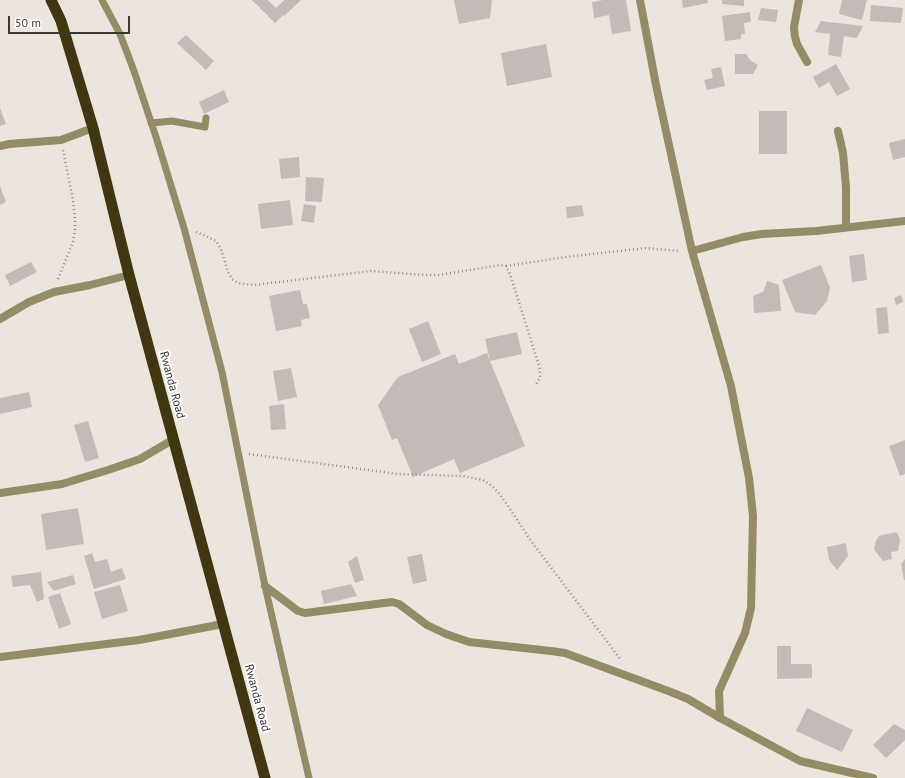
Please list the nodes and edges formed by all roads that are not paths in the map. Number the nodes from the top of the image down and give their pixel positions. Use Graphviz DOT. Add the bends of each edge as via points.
graph roads {
  1 [pos="51,0"];
  2 [pos="102,0"];
  3 [pos="640,0"];
  4 [pos="799,0"];
  5 [pos="807,62"];
  6 [pos="206,118"];
  7 [pos="151,123"];
  8 [pos="93,128"];
  9 [pos="838,131"];
  10 [pos="0,146"];
  11 [pos="905,221"];
  12 [pos="846,227"];
  13 [pos="692,251"];
  14 [pos="129,275"];
  15 [pos="0,319"];
  16 [pos="174,439"];
  17 [pos="0,493"];
  18 [pos="265,586"];
  19 [pos="223,624"];
  20 [pos="0,657"];
  21 [pos="720,718"];
  22 [pos="265,778"];
  23 [pos="309,778"];
  24 [pos="873,778"];
  1 -- 8 [label="highway, Rwanda Road" via="61,22"];
  2 -- 7 [label="lane" via="120,34"];
  3 -- 13 [label="street"];
  4 -- 5 [label="street" via="794,27 795,37"];
  6 -- 7 [label="lane" via="205,127 172,121"];
  7 -- 18 [label="lane" via="184,228 222,372"];
  8 -- 10 [label="street" via="61,140"];
  8 -- 14 [label="highway, Rwanda Road"];
  9 -- 12 [label="street" via="846,187"];
  11 -- 12 [label="street"];
  12 -- 13 [label="street" via="743,236"];
  13 -- 21 [label="street" via="731,386 749,478 753,516 751,608 745,633 719,691"];
  14 -- 15 [label="street" via="54,292 29,302"];
  14 -- 16 [label="highway, Rwanda Road"];
  16 -- 17 [label="street" via="140,459 108,470 62,484"];
  16 -- 19 [label="highway, Rwanda Road"];
  18 -- 21 [label="street" via="298,611 305,612 392,602 400,604 427,625 446,634 469,642 565,654 688,699"];
  18 -- 23 [label="lane"];
  19 -- 20 [label="street" via="139,640"];
  19 -- 22 [label="highway, Rwanda Road"];
  21 -- 24 [label="street" via="800,762"];
}
